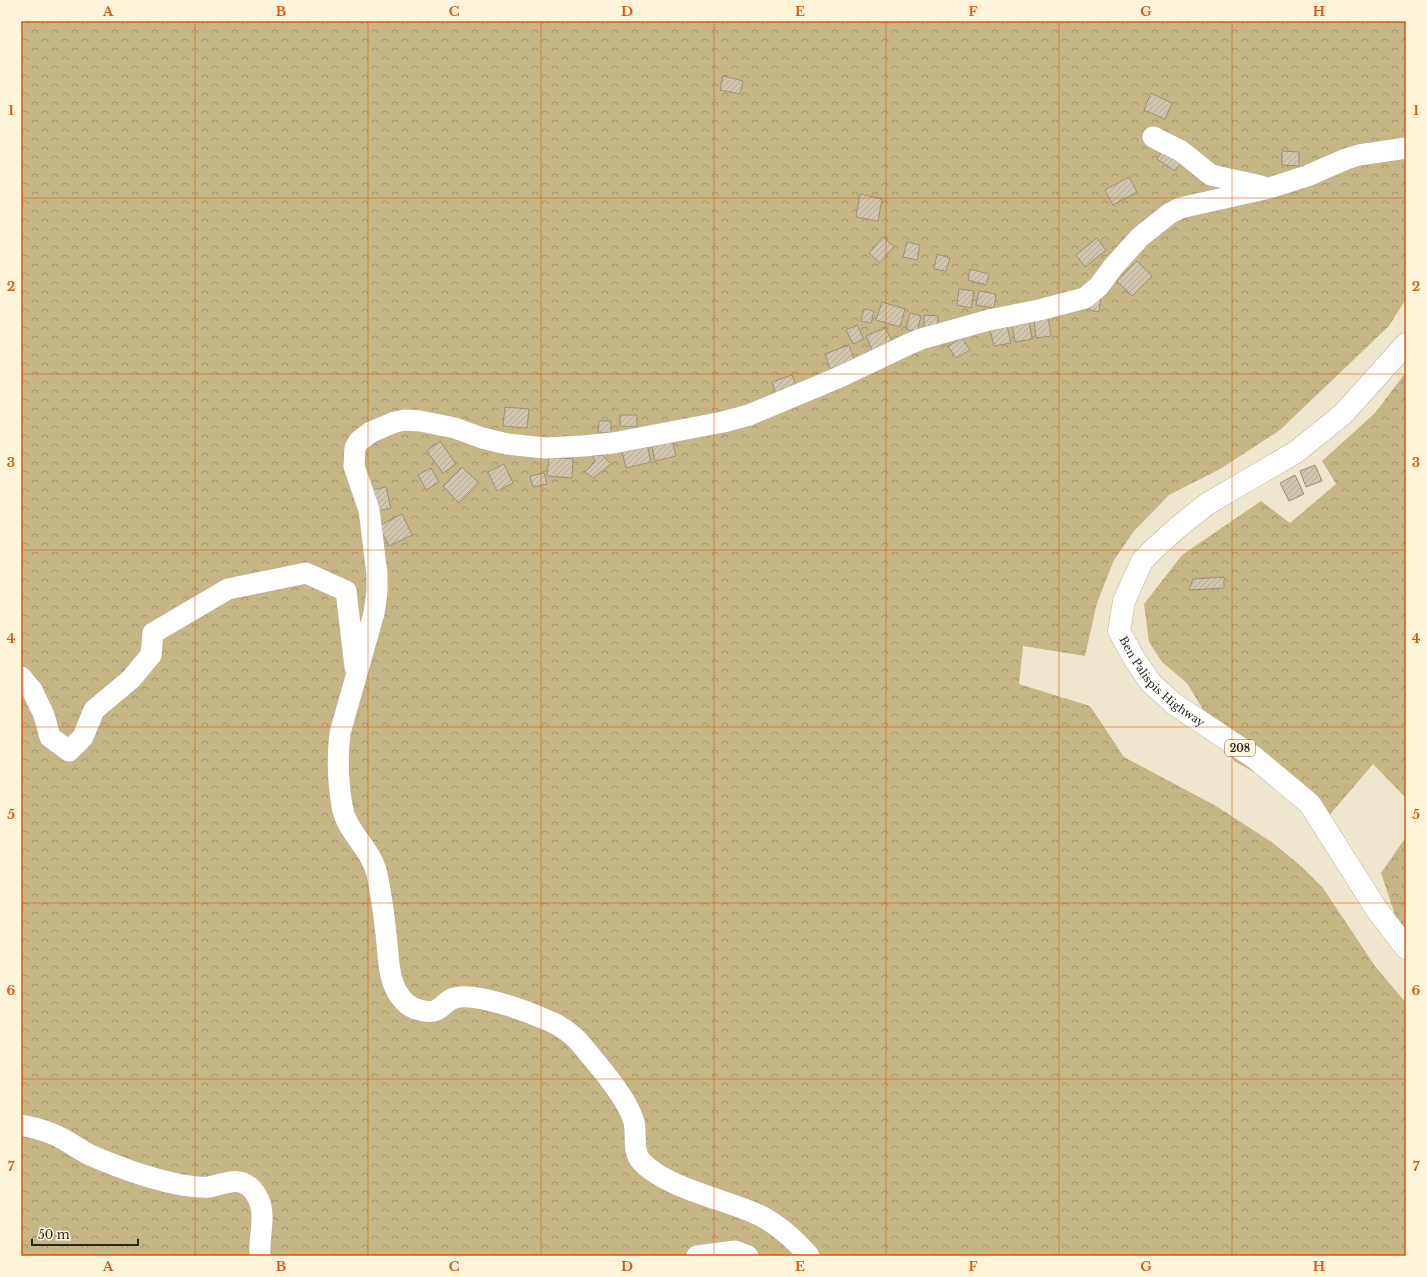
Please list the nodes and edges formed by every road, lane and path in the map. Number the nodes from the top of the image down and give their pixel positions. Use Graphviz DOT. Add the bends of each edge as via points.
graph roads {
  1 [pos="1153,137"];
  2 [pos="1406,148"];
  3 [pos="1269,188"];
  4 [pos="1406,344"];
  5 [pos="21,677"];
  6 [pos="356,680"];
  7 [pos="1406,948"];
  8 [pos="21,1125"];
  9 [pos="260,1256"];
  10 [pos="697,1256"];
  11 [pos="748,1256"];
  12 [pos="809,1256"];
  1 -- 3 [label="street" via="1181,152 1211,175"];
  2 -- 3 [label="street" via="1359,155"];
  3 -- 6 [label="street" via="1194,204 1169,214 1140,237 1099,286 1085,298 989,320 921,340 764,409 723,422 613,443 545,448 508,444 455,428 420,421 395,422 371,432 359,441 355,448 354,466 369,510 377,592"];
  4 -- 7 [label="main road, Ben Palispis Highway / 208" via="1343,414 1296,452 1207,504 1142,561 1124,601 1119,632 1151,683 1174,704 1255,758 1310,804 1377,910"];
  5 -- 6 [label="street" via="32,690 44,715 50,737 69,751 83,737 94,710 131,679 151,655 153,633 228,589 306,572 346,591"];
  6 -- 12 [label="street" via="340,733 337,753 342,806 344,817 370,856 376,873 390,976 406,1004 429,1013 442,1008 453,998 482,999 527,1012 566,1030 609,1077 630,1112 634,1123 637,1154 648,1168 664,1178 761,1216 786,1234"];
  8 -- 9 [label="street" via="46,1131 89,1154 160,1181 202,1187 230,1181 245,1185 251,1189 262,1207"];
  10 -- 11 [label="street" via="735,1251"];
}
